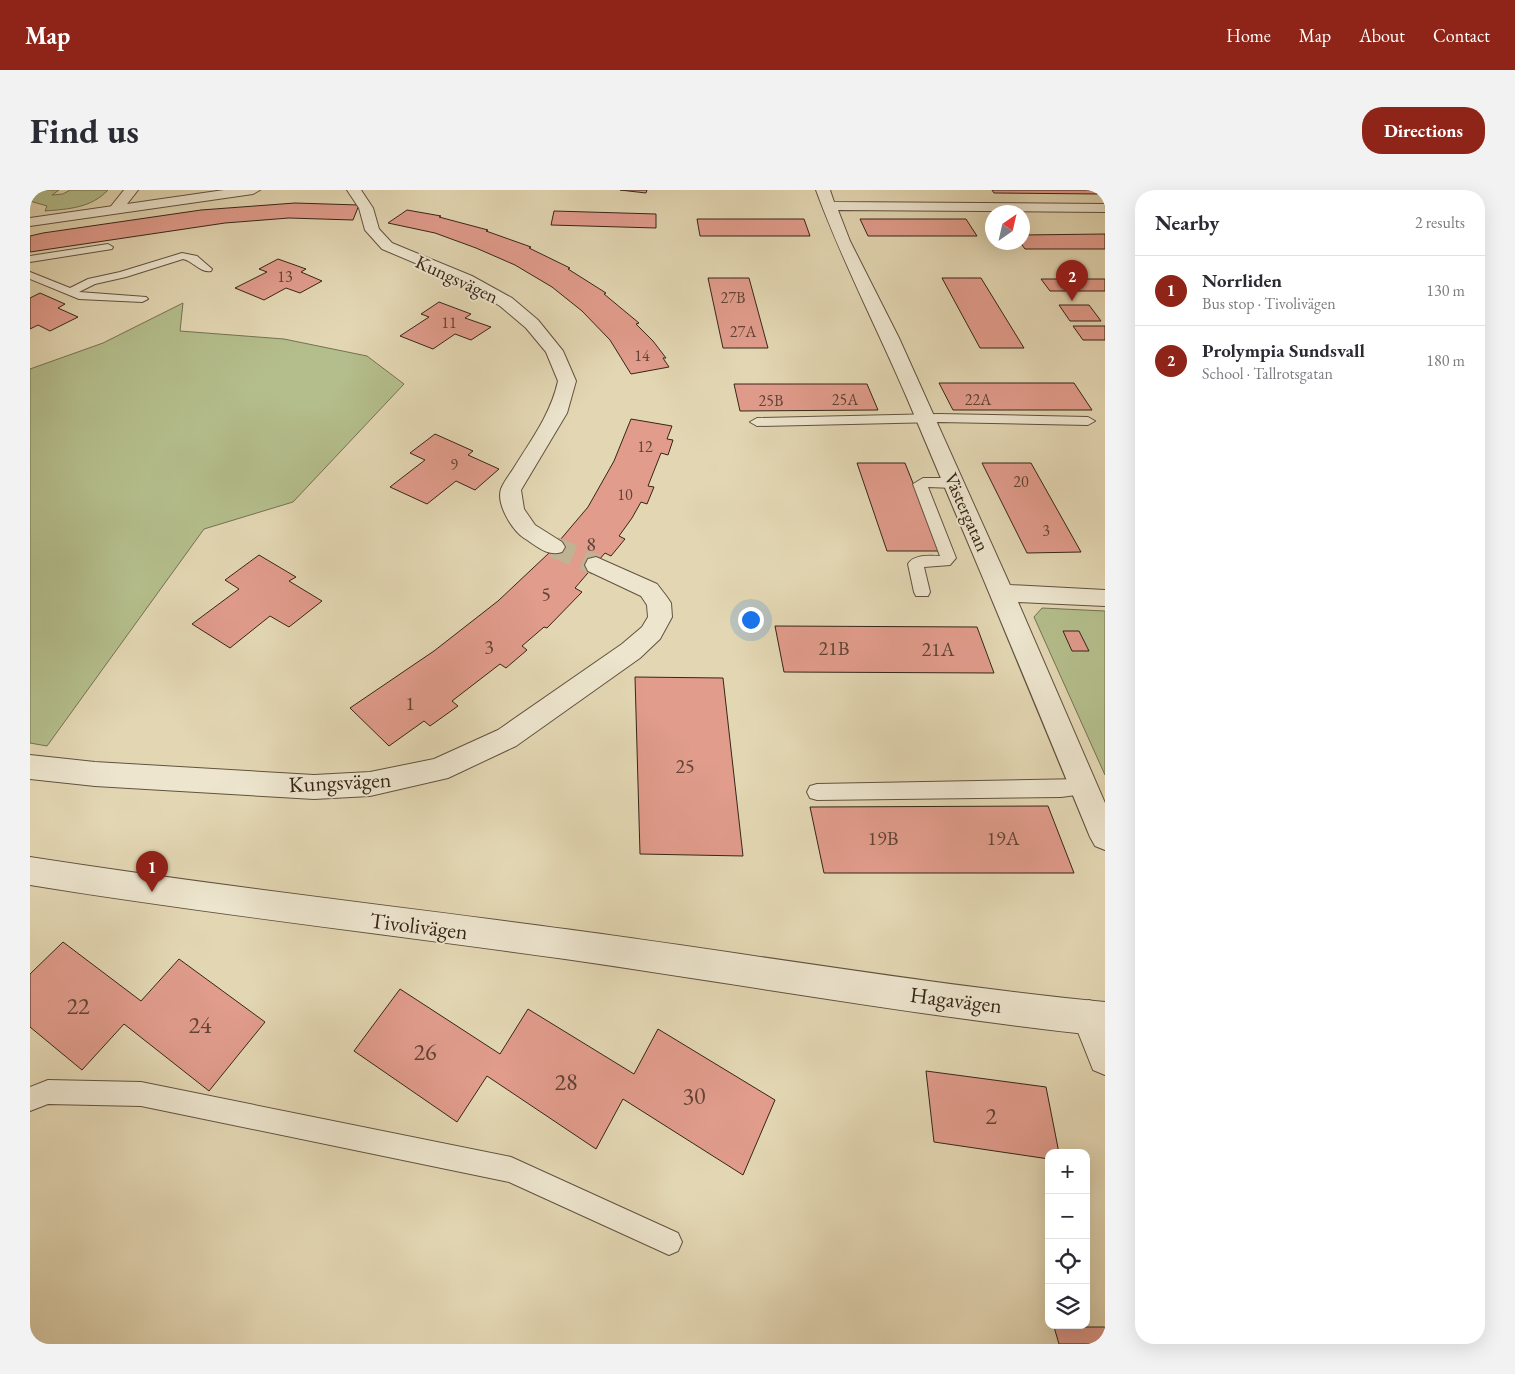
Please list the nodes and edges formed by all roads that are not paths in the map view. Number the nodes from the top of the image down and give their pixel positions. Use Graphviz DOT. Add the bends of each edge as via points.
graph roads {
  1 [pos="131,190"];
  2 [pos="252,190"];
  3 [pos="354,190"];
  4 [pos="827,198"];
  5 [pos="1105,208"];
  6 [pos="115,210"];
  7 [pos="30,220"];
  8 [pos="108,247"];
  9 [pos="30,259"];
  10 [pos="207,269"];
  11 [pos="30,275"];
  12 [pos="70,292"];
  13 [pos="142,299"];
  14 [pos="926,419"];
  15 [pos="1088,421"];
  16 [pos="757,422"];
  17 [pos="954,483"];
  18 [pos="554,547"];
  19 [pos="596,565"];
  20 [pos="922,592"];
  21 [pos="1002,592"];
  22 [pos="1105,598"];
  23 [pos="30,767"];
  24 [pos="1084,787"];
  25 [pos="818,792"];
  26 [pos="1105,837"];
  27 [pos="30,871"];
  28 [pos="808,980"];
  29 [pos="1097,1018"];
  30 [pos="1105,1058"];
  31 [pos="30,1099"];
  32 [pos="669,1242"];
  1 -- 6 [label="street"];
  2 -- 6 [label="street"];
  3 -- 18 [label="street, Kungsvägen" via="366,208 372,230 387,246 466,279 506,302 532,324 554,351 567,381 558,413 512,490 513,509 527,530"];
  4 -- 5 [label="street"];
  4 -- 14 [label="street, Västergatan" via="842,241"];
  6 -- 7 [label="street"];
  8 -- 9 [label="lane"];
  10 -- 12 [label="lane" via="194,258 182,256 92,281"];
  11 -- 12 [label="lane"];
  12 -- 13 [label="lane" via="105,299"];
  14 -- 15 [label="lane"];
  14 -- 16 [label="lane"];
  14 -- 17 [label="street, Västergatan"];
  17 -- 20 [label="lane" via="920,484 948,558 916,564"];
  17 -- 21 [label="street, Västergatan"];
  19 -- 23 [label="street, Kungsvägen" via="649,590 659,604 660,617 652,633 507,738 438,770 370,784 314,787"];
  21 -- 22 [label="street"];
  21 -- 24 [label="street, Västergatan"];
  24 -- 25 [label="lane"];
  24 -- 26 [label="street, Västergatan"];
  27 -- 28 [label="street, Tivolivägen" via="152,892 566,944"];
  28 -- 29 [label="street, Hagavägen"];
  29 -- 30 [label="street"];
  31 -- 32 [label="lane" via="48,1092 141,1094 511,1170"];
}
